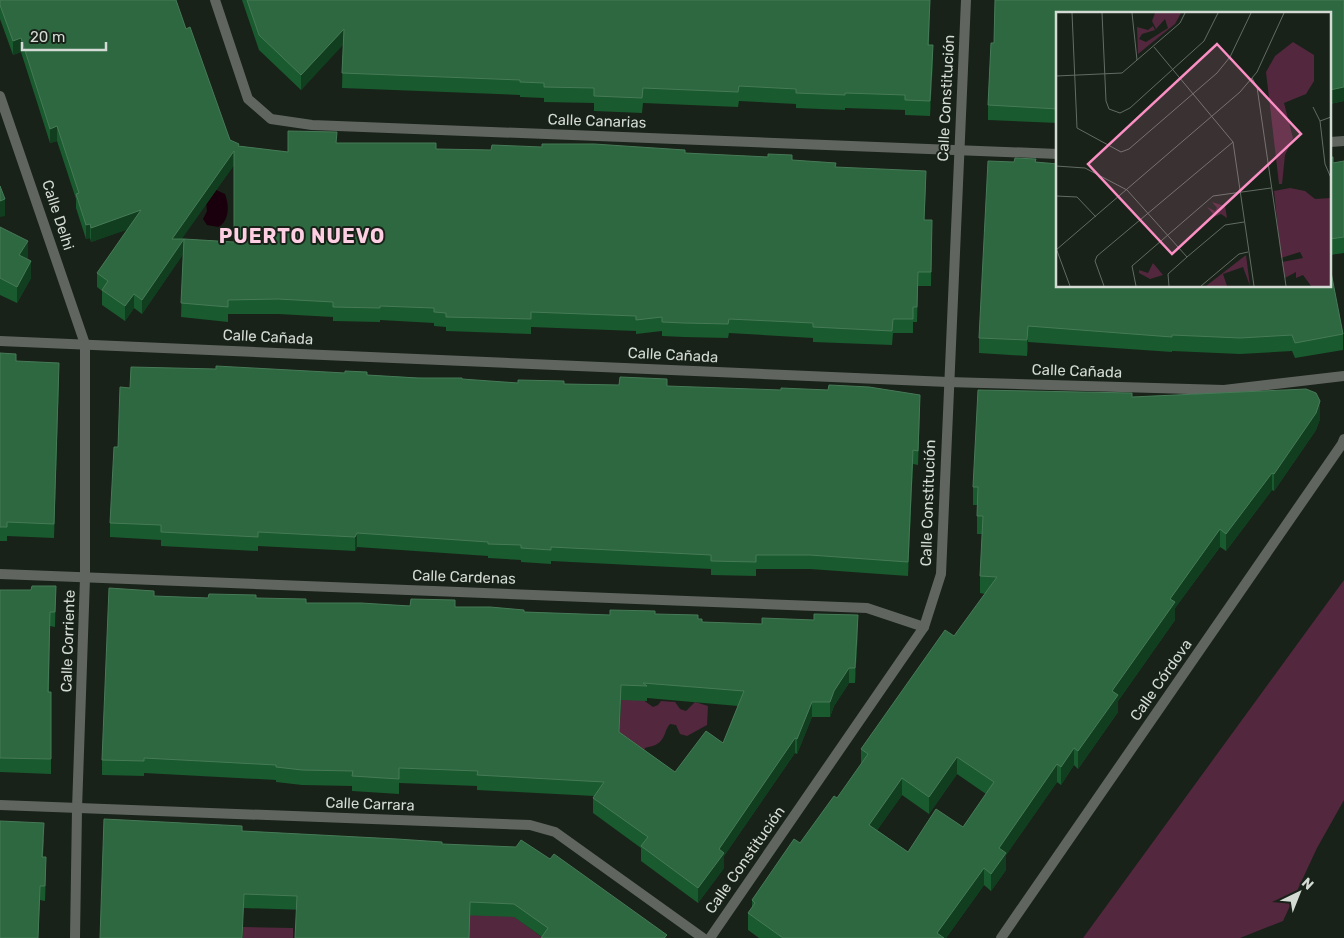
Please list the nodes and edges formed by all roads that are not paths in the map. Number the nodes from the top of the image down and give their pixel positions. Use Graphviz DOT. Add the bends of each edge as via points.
graph roads {
  1 [pos="215,0"];
  2 [pos="966,0"];
  3 [pos="0,96"];
  4 [pos="959,150"];
  5 [pos="1056,154"];
  6 [pos="0,341"];
  7 [pos="85,344"];
  8 [pos="1344,376"];
  9 [pos="948,382"];
  10 [pos="1344,439"];
  11 [pos="0,574"];
  12 [pos="85,578"];
  13 [pos="924,627"];
  14 [pos="0,805"];
  15 [pos="77,809"];
  16 [pos="75,938"];
  17 [pos="703,938"];
  18 [pos="710,938"];
  19 [pos="1001,938"];
  1 -- 4 [label="street, Calle Canarias" via="248,100 270,119 312,125"];
  2 -- 4 [label="street, Calle Constitución"];
  3 -- 7 [label="street, Calle Delhi"];
  4 -- 5 [label="street, Calle Canarias"];
  4 -- 9 [label="street, Calle Constitución"];
  6 -- 7 [label="street, Calle Cañada"];
  7 -- 9 [label="street, Calle Cañada"];
  7 -- 12 [label="street, Calle Corriente"];
  8 -- 9 [label="street, Calle Cañada" via="1224,390"];
  9 -- 13 [label="street, Calle Constitución" via="941,574"];
  10 -- 19 [label="street, Calle Córdova"];
  11 -- 12 [label="street, Calle Cardenas"];
  12 -- 13 [label="street, Calle Cardenas" via="867,608"];
  12 -- 15 [label="street, Calle Corriente"];
  13 -- 18 [label="street, Calle Constitución"];
  14 -- 15 [label="street, Calle Carrara"];
  15 -- 16 [label="street, Calle Corriente"];
  15 -- 17 [label="street, Calle Carrara" via="530,825 555,832"];
}
